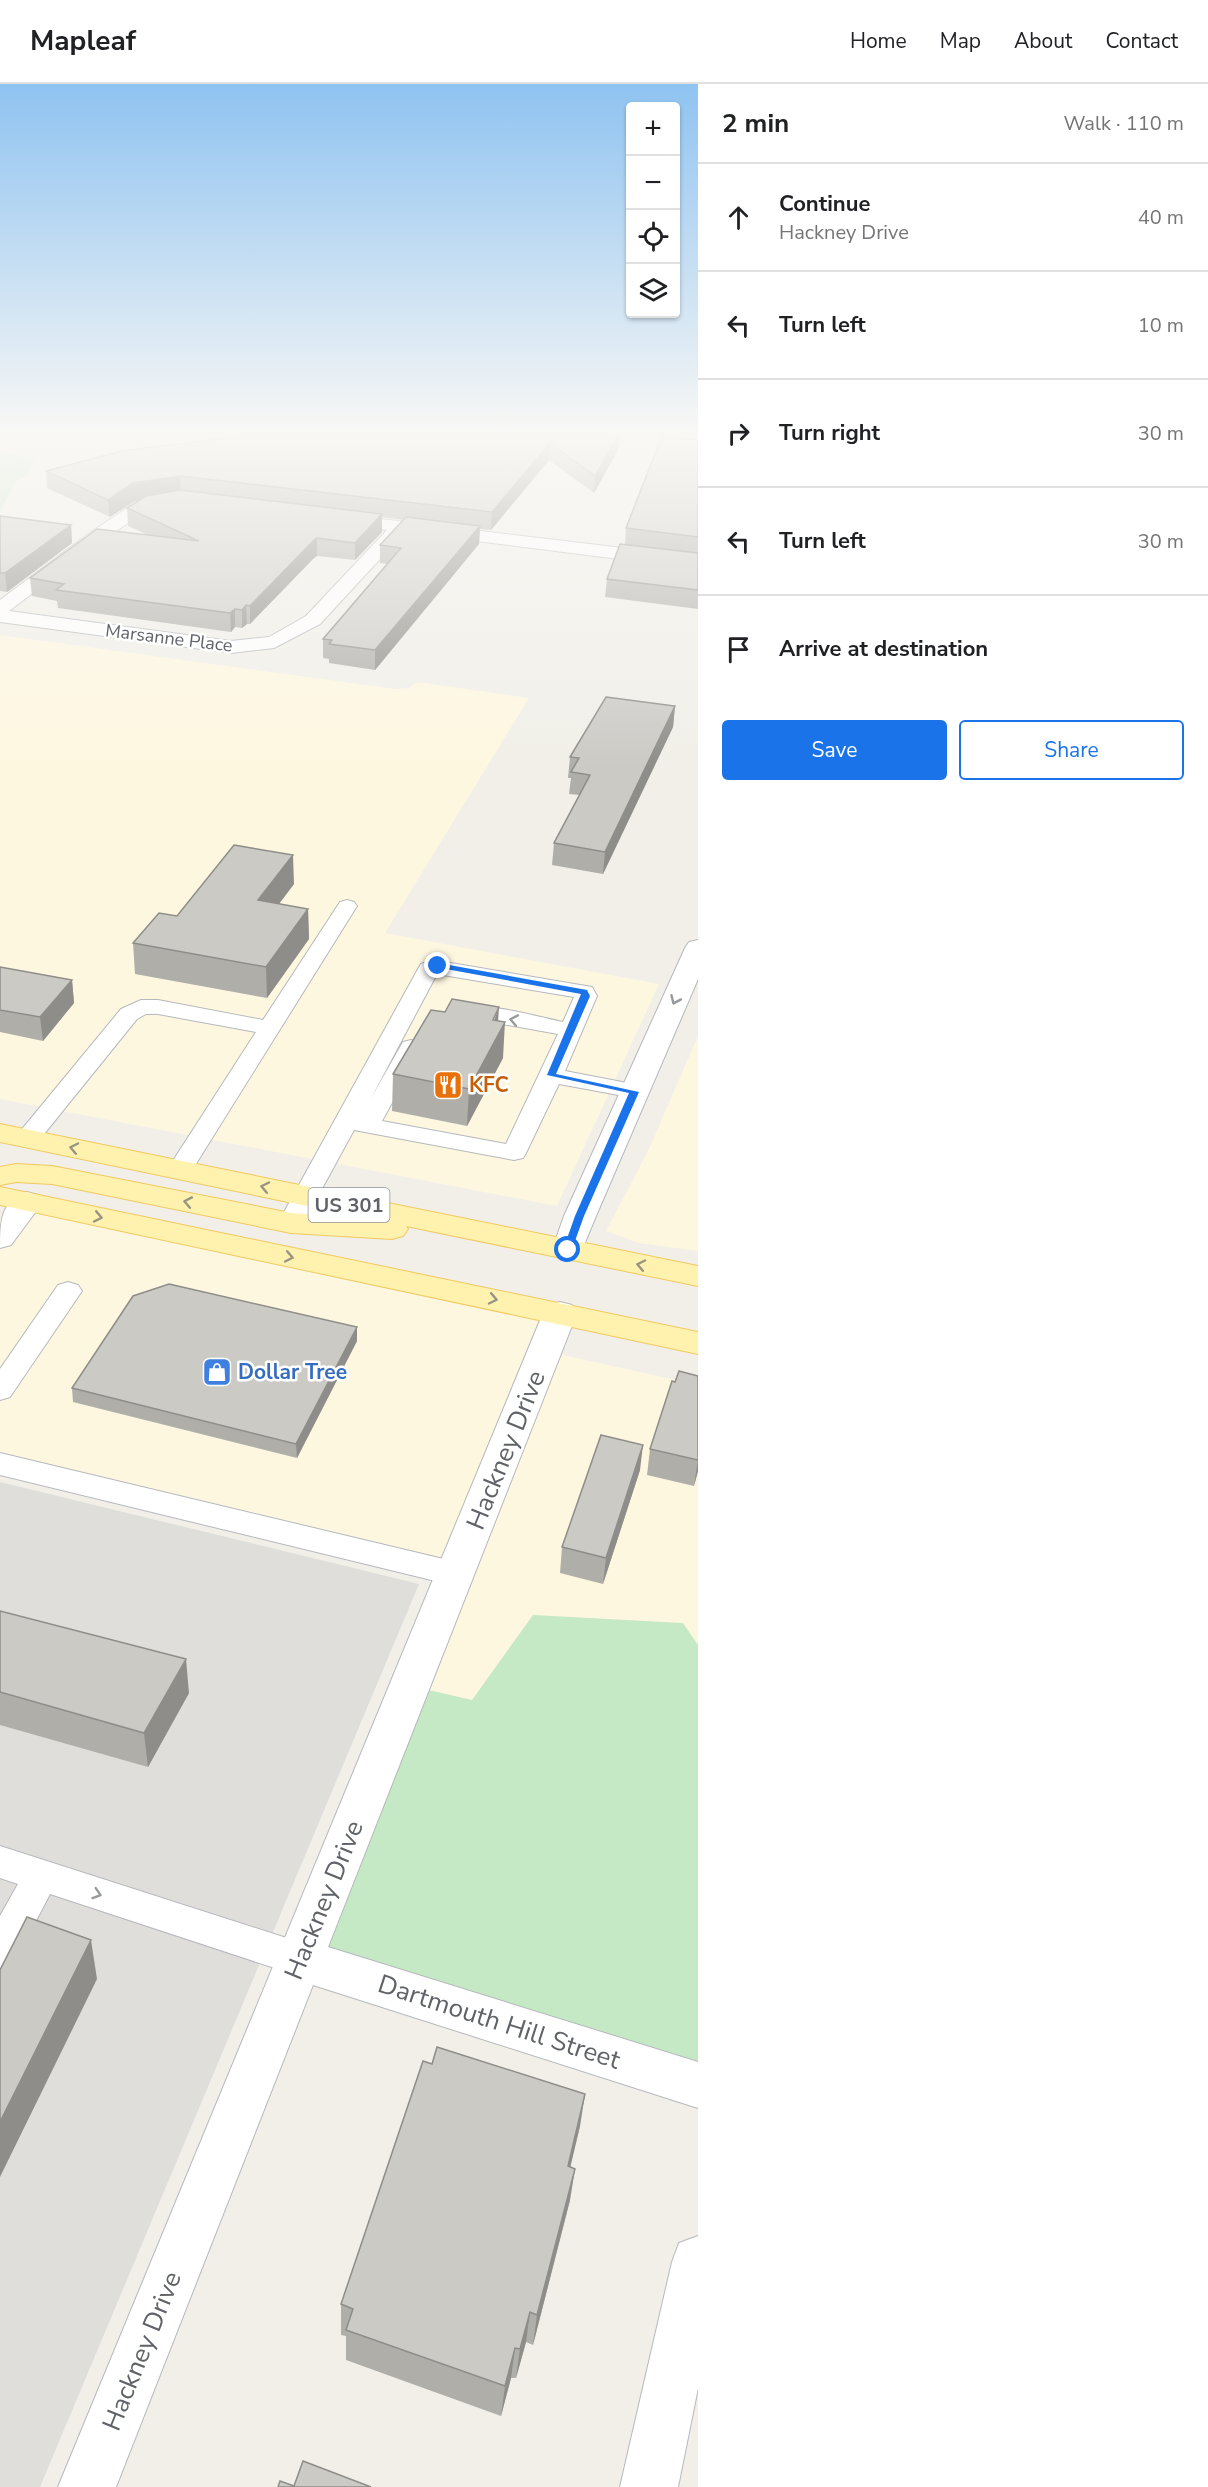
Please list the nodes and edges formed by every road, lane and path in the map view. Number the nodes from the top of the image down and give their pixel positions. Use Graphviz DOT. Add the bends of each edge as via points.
graph roads {
  1 [pos="85,544"];
  2 [pos="384,544"];
  3 [pos="542,544"];
  4 [pos="698,563"];
  5 [pos="0,609"];
  6 [pos="0,616"];
  7 [pos="347,906"];
  8 [pos="698,948"];
  9 [pos="269,1028"];
  10 [pos="571,1030"];
  11 [pos="551,1075"];
  12 [pos="634,1092"];
  13 [pos="357,1123"];
  14 [pos="14,1136"];
  15 [pos="0,1155"];
  16 [pos="180,1170"];
  17 [pos="0,1176"];
  18 [pos="306,1196"];
  19 [pos="14,1199"];
  20 [pos="291,1223"];
  21 [pos="475,1231"];
  22 [pos="0,1238"];
  23 [pos="568,1250"];
  24 [pos="698,1276"];
  25 [pos="68,1291"];
  26 [pos="560,1313"];
  27 [pos="698,1343"];
  28 [pos="0,1390"];
  29 [pos="0,1464"];
  30 [pos="456,1574"];
  31 [pos="0,1862"];
  32 [pos="41,1876"];
  33 [pos="0,1953"];
  34 [pos="299,1959"];
  35 [pos="698,2085"];
  36 [pos="698,2262"];
  37 [pos="87,2487"];
  38 [pos="649,2487"];
  1 -- 5 [label="street"];
  2 -- 6 [label="street, Marsanne Place" via="313,620 274,642 231,647"];
  3 -- 4 [label="street"];
  7 -- 9 [label="lane"];
  8 -- 12 [label="street, one-way"];
  9 -- 14 [label="lane" via="141,1007 129,1014"];
  9 -- 16 [label="lane"];
  10 -- 11 [label="lane"];
  10 -- 13 [label="lane, one-way" via="471,1014 432,1025 417,1038"];
  10 -- 13 [label="lane" via="586,996 584,992 433,966"];
  11 -- 12 [label="lane"];
  11 -- 13 [label="lane" via="514,1152"];
  12 -- 23 [label="street"];
  13 -- 18 [label="lane"];
  14 -- 15 [label="main road" via="6,1154"];
  16 -- 14 [label="main road, US 301, one-way"];
  18 -- 16 [label="main road, US 301, one-way"];
  20 -- 17 [label="main road, one-way" via="52,1175"];
  18 -- 20 [label="lane"];
  18 -- 21 [label="main road, US 301"];
  19 -- 22 [label="street"];
  19 -- 26 [label="main road, one-way"];
  20 -- 21 [label="main road"];
  21 -- 23 [label="main road, US 301"];
  24 -- 23 [label="main road, US 301, one-way"];
  25 -- 28 [label="lane"];
  26 -- 27 [label="main road"];
  26 -- 30 [label="street, Hackney Drive"];
  29 -- 30 [label="lane"];
  30 -- 34 [label="street, Hackney Drive"];
  31 -- 32 [label="lane"];
  32 -- 33 [label="lane"];
  32 -- 34 [label="lane, one-way"];
  34 -- 35 [label="street, Dartmouth Hill Street"];
  34 -- 37 [label="street, Hackney Drive"];
  36 -- 38 [label="street"];
}
